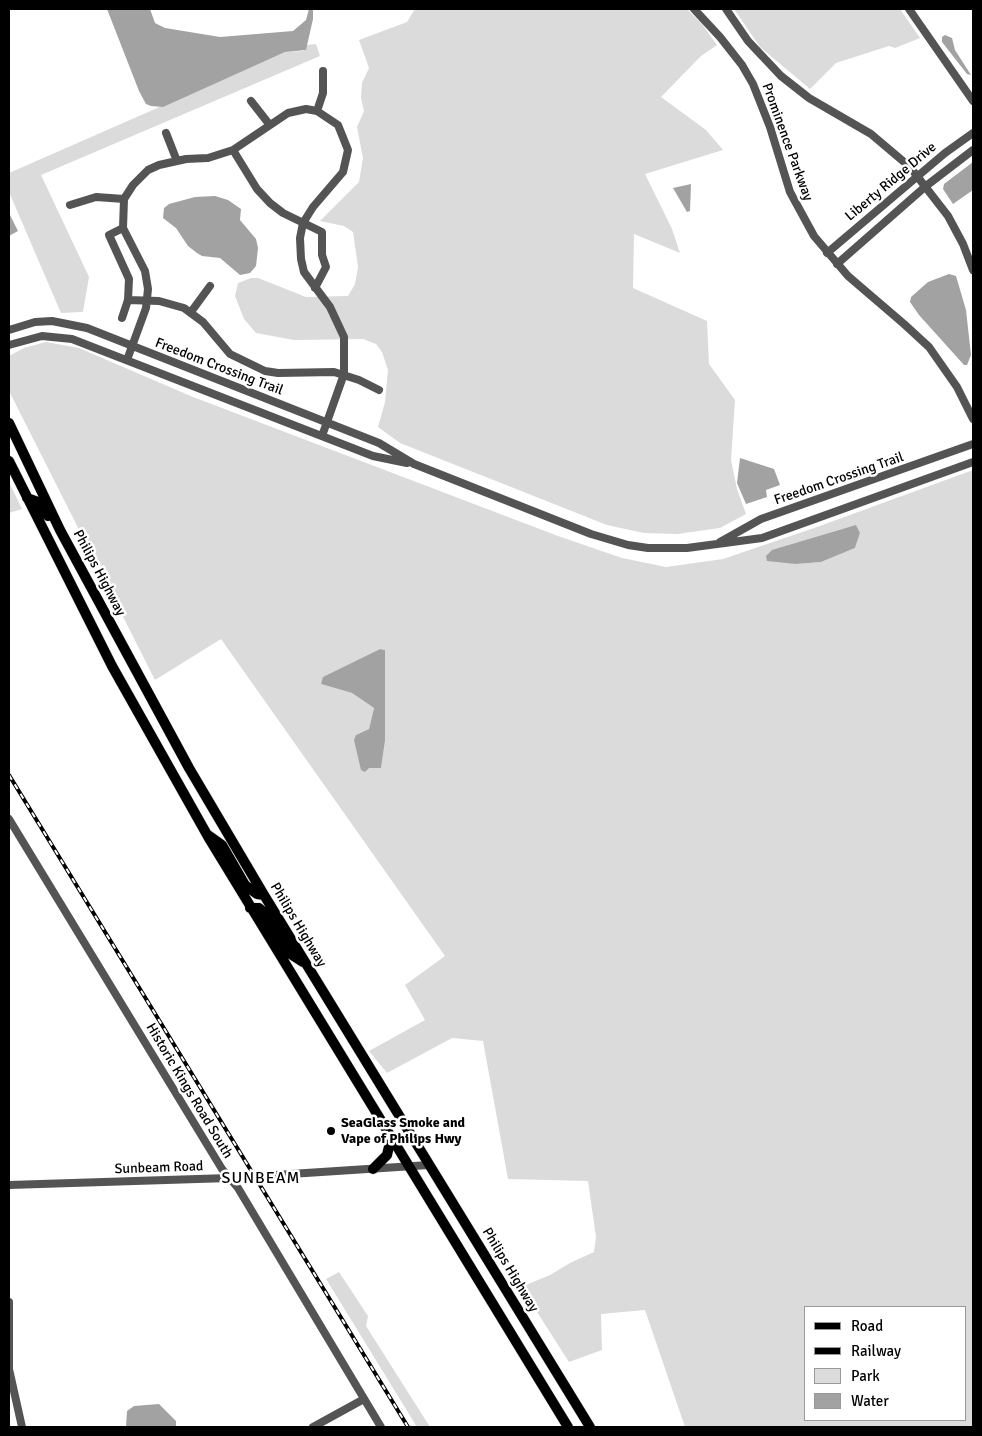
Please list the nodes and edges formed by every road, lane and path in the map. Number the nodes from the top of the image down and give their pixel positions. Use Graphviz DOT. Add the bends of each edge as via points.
graph roads {
  1 [pos="694,9"];
  2 [pos="726,9"];
  3 [pos="909,9"];
  4 [pos="324,71"];
  5 [pos="251,101"];
  6 [pos="973,101"];
  7 [pos="317,111"];
  8 [pos="269,124"];
  9 [pos="166,133"];
  10 [pos="973,133"];
  11 [pos="233,150"];
  12 [pos="973,150"];
  13 [pos="177,161"];
  14 [pos="917,176"];
  15 [pos="926,186"];
  16 [pos="124,199"];
  17 [pos="70,205"];
  18 [pos="303,223"];
  19 [pos="123,228"];
  20 [pos="827,253"];
  21 [pos="837,264"];
  22 [pos="973,270"];
  23 [pos="210,286"];
  24 [pos="315,288"];
  25 [pos="128,300"];
  26 [pos="147,301"];
  27 [pos="191,312"];
  28 [pos="122,318"];
  29 [pos="40,322"];
  30 [pos="9,330"];
  31 [pos="42,336"];
  32 [pos="9,346"];
  33 [pos="132,346"];
  34 [pos="128,360"];
  35 [pos="344,374"];
  36 [pos="379,390"];
  37 [pos="973,419"];
  38 [pos="327,422"];
  39 [pos="9,423"];
  40 [pos="322,436"];
  41 [pos="973,444"];
  42 [pos="9,461"];
  43 [pos="973,462"];
  44 [pos="414,464"];
  45 [pos="27,498"];
  46 [pos="60,530"];
  47 [pos="716,544"];
  48 [pos="157,710"];
  49 [pos="140,719"];
  50 [pos="9,819"];
  51 [pos="206,834"];
  52 [pos="264,895"];
  53 [pos="250,908"];
  54 [pos="306,964"];
  55 [pos="391,1138"];
  56 [pos="429,1165"];
  57 [pos="408,1167"];
  58 [pos="373,1169"];
  59 [pos="230,1178"];
  60 [pos="9,1185"];
  61 [pos="9,1302"];
  62 [pos="364,1399"];
  63 [pos="22,1427"];
  64 [pos="313,1427"];
  65 [pos="381,1427"];
  66 [pos="568,1427"];
  67 [pos="590,1427"];
  1 -- 20 [label="street, Prominence Parkway" via="720,37 753,84 790,192"];
  2 -- 14 [label="street, Prominence Parkway" via="748,41 781,76 808,97 871,134 900,157"];
  3 -- 6 [label="street"];
  4 -- 7 [label="street" via="323,93"];
  5 -- 8 [label="street"];
  7 -- 8 [label="street" via="297,110"];
  7 -- 18 [label="street" via="338,125 348,156 339,179"];
  8 -- 11 [label="street"];
  9 -- 13 [label="street"];
  10 -- 14 [label="street, Liberty Ridge Drive"];
  11 -- 13 [label="street" via="208,158"];
  11 -- 18 [label="street" via="260,193 283,213"];
  12 -- 15 [label="street, Liberty Ridge Drive"];
  13 -- 16 [label="street" via="148,170"];
  14 -- 15 [label="street, Prominence Parkway"];
  14 -- 20 [label="street, Liberty Ridge Drive"];
  15 -- 21 [label="street, Liberty Ridge Drive"];
  15 -- 22 [label="street, Prominence Parkway" via="951,222"];
  16 -- 17 [label="street" via="96,197"];
  16 -- 19 [label="street"];
  18 -- 24 [label="street" via="300,260"];
  18 -- 24 [label="street" via="322,232 321,248 326,267"];
  19 -- 25 [label="street" via="109,234 129,279"];
  19 -- 26 [label="street" via="145,271"];
  20 -- 21 [label="street, Prominence Parkway"];
  21 -- 37 [label="street, Prominence Parkway" via="855,284 929,347 957,387"];
  23 -- 27 [label="street"];
  24 -- 35 [label="street" via="330,307 344,337"];
  25 -- 26 [label="street"];
  25 -- 28 [label="street"];
  26 -- 27 [label="street" via="171,304"];
  26 -- 33 [label="street"];
  27 -- 35 [label="street" via="213,332 223,348 239,360 278,373 320,371"];
  29 -- 30 [label="street, Freedom Crossing Trail"];
  29 -- 31 [label="street"];
  29 -- 33 [label="street, Freedom Crossing Trail" via="77,325"];
  31 -- 32 [label="street, Freedom Crossing Trail"];
  31 -- 34 [label="street, Freedom Crossing Trail" via="72,339"];
  33 -- 34 [label="street"];
  33 -- 38 [label="street, Freedom Crossing Trail"];
  34 -- 40 [label="street, Freedom Crossing Trail"];
  35 -- 36 [label="street"];
  35 -- 38 [label="street"];
  38 -- 40 [label="street"];
  38 -- 44 [label="street, Freedom Crossing Trail" via="379,443"];
  39 -- 46 [label="main road, Philips Highway"];
  40 -- 44 [label="street, Freedom Crossing Trail" via="373,456"];
  41 -- 47 [label="street, Freedom Crossing Trail" via="761,519"];
  42 -- 45 [label="main road"];
  43 -- 47 [label="street, Freedom Crossing Trail" via="762,538"];
  44 -- 47 [label="street, Freedom Crossing Trail" via="619,543 648,548"];
  45 -- 46 [label="main road" via="38,502"];
  45 -- 49 [label="main road"];
  46 -- 48 [label="main road, Philips Highway"];
  48 -- 49 [label="main road"];
  48 -- 52 [label="main road, Philips Highway"];
  49 -- 51 [label="main road"];
  50 -- 59 [label="street, Historic Kings Road South"];
  51 -- 52 [label="main road" via="222,845 245,885"];
  51 -- 53 [label="main road"];
  52 -- 54 [label="main road, Philips Highway"];
  53 -- 54 [label="main road" via="259,908 265,913 289,953"];
  53 -- 55 [label="main road"];
  54 -- 56 [label="main road, Philips Highway"];
  55 -- 57 [label="main road"];
  55 -- 58 [label="main road" via="388,1155"];
  56 -- 57 [label="street, Sunbeam Road"];
  56 -- 67 [label="main road, Philips Highway"];
  57 -- 58 [label="street, Sunbeam Road"];
  57 -- 66 [label="main road"];
  58 -- 59 [label="street, Sunbeam Road"];
  59 -- 60 [label="street, Sunbeam Road"];
  59 -- 62 [label="street, Historic Kings Road South"];
  61 -- 63 [label="street" via="9,1369"];
  62 -- 64 [label="street"];
  62 -- 65 [label="street, Historic Kings Road South"];
}
